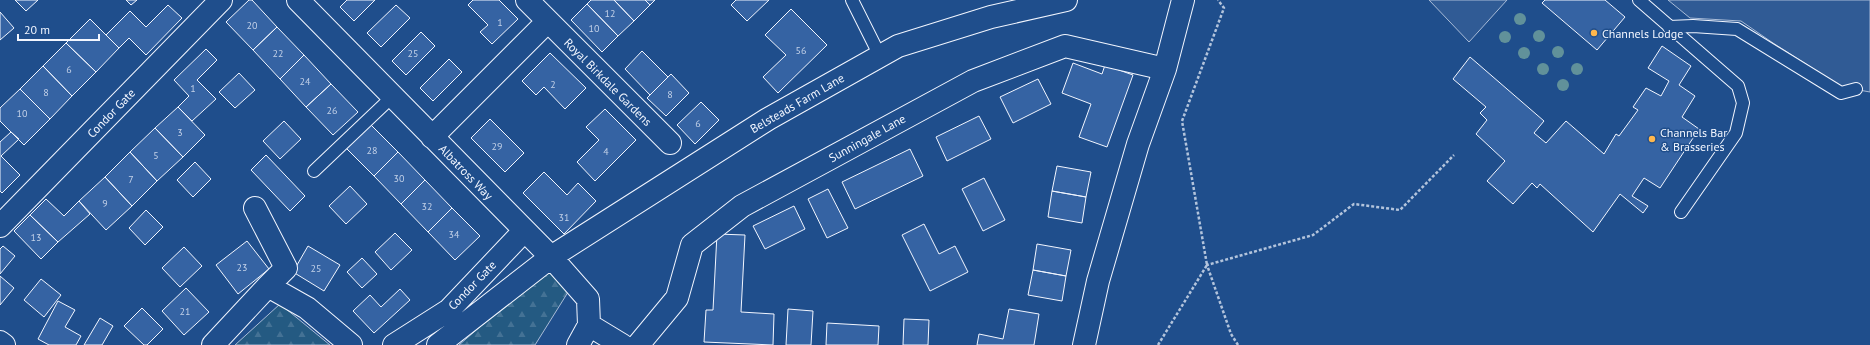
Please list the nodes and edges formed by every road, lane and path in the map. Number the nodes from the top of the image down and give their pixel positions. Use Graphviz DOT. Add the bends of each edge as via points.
graph roads {
  1 [pos="221,0"];
  2 [pos="298,0"];
  3 [pos="527,0"];
  4 [pos="852,0"];
  5 [pos="1066,0"];
  6 [pos="1183,0"];
  7 [pos="1218,0"];
  8 [pos="1639,0"];
  9 [pos="547,22"];
  10 [pos="1669,27"];
  11 [pos="880,56"];
  12 [pos="1165,70"];
  13 [pos="1856,89"];
  14 [pos="393,96"];
  15 [pos="432,136"];
  16 [pos="670,143"];
  17 [pos="1454,155"];
  18 [pos="314,171"];
  19 [pos="254,208"];
  20 [pos="1681,212"];
  21 [pos="0,226"];
  22 [pos="524,231"];
  23 [pos="551,257"];
  24 [pos="1207,265"];
  25 [pos="268,286"];
  26 [pos="589,325"];
  27 [pos="0,342"];
  28 [pos="4,345"];
  29 [pos="213,345"];
  30 [pos="351,345"];
  31 [pos="394,345"];
  32 [pos="438,345"];
  33 [pos="578,345"];
  34 [pos="622,345"];
  35 [pos="638,345"];
  36 [pos="1084,345"];
  37 [pos="1158,345"];
  38 [pos="1238,345"];
  1 -- 21 [label="street, Condor Gate"];
  2 -- 14 [label="street, Albatross Way"];
  3 -- 9 [label="street, Royal Birkdale Gardens"];
  4 -- 11 [label="lane"];
  5 -- 11 [label="street, Belsteads Farm Lane" via="991,16 898,46"];
  6 -- 12 [label="street"];
  7 -- 24 [label="path" via="1224,8 1182,121"];
  8 -- 10 [label="lane"];
  9 -- 15 [label="street"];
  9 -- 16 [label="street, Royal Birkdale Gardens"];
  10 -- 13 [label="lane" via="1696,22 1738,29 1771,46 1842,93"];
  10 -- 20 [label="lane" via="1738,86 1743,103 1736,133"];
  11 -- 23 [label="street, Belsteads Farm Lane" via="768,119"];
  12 -- 35 [label="street, Sunningale Lane" via="1065,46 973,81 742,206 692,245 677,298"];
  12 -- 36 [label="street" via="1138,144 1098,281"];
  14 -- 15 [label="street, Albatross Way"];
  14 -- 18 [label="lane"];
  15 -- 22 [label="street, Albatross Way"];
  17 -- 24 [label="path" via="1400,210 1354,204 1313,234"];
  19 -- 25 [label="street" via="286,268"];
  22 -- 23 [label="street, Albatross Way"];
  22 -- 31 [label="street, Condor Gate" via="449,310"];
  23 -- 26 [label="street, Albatross Way" via="588,299"];
  23 -- 32 [label="street, Condor Gate"];
  24 -- 37 [label="path"];
  24 -- 38 [label="path" via="1231,334"];
  25 -- 29 [label="street"];
  25 -- 30 [label="street" via="307,308"];
  26 -- 33 [label="street"];
  26 -- 34 [label="street"];
  27 -- 28 [label="street"];
}
